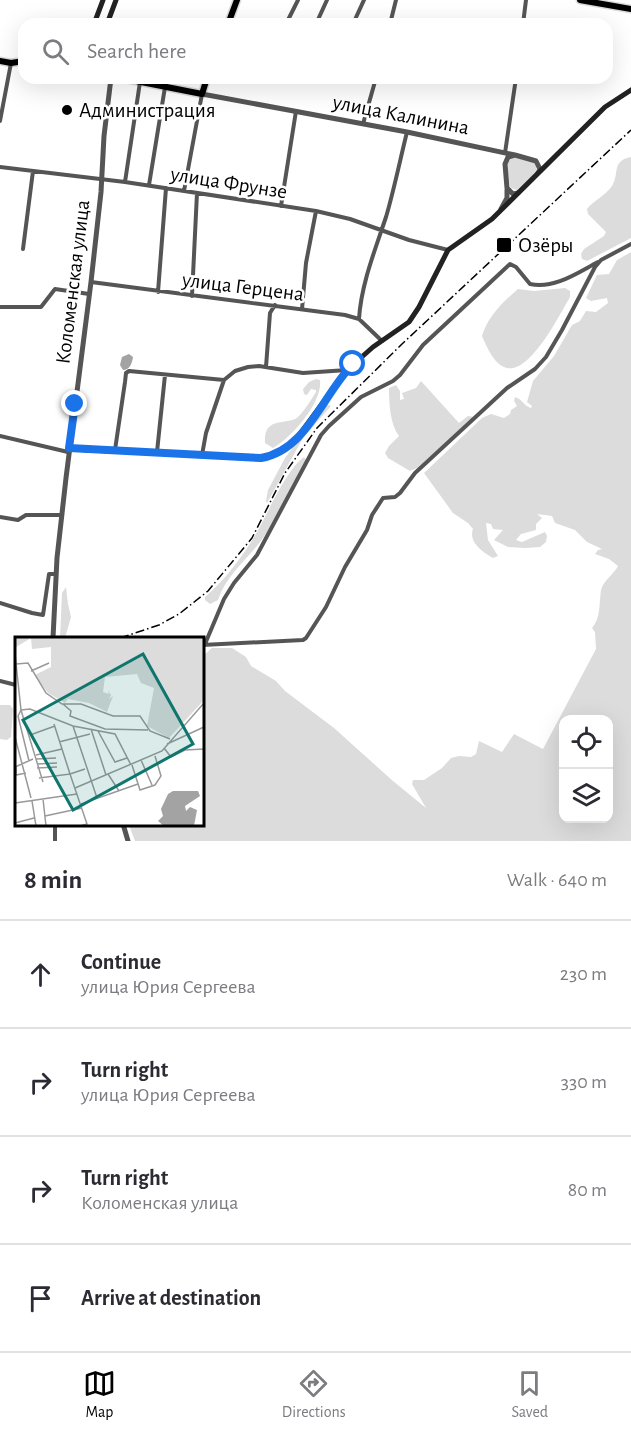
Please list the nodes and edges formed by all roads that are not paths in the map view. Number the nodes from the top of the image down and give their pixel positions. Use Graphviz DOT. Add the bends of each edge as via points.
graph roads {
  1 [pos="103,0"];
  2 [pos="116,0"];
  3 [pos="237,0"];
  4 [pos="298,0"];
  5 [pos="327,0"];
  6 [pos="364,0"];
  7 [pos="396,0"];
  8 [pos="526,0"];
  9 [pos="580,0"];
  10 [pos="631,9"];
  11 [pos="96,18"];
  12 [pos="109,18"];
  13 [pos="230,18"];
  14 [pos="289,18"];
  15 [pos="319,18"];
  16 [pos="355,18"];
  17 [pos="392,18"];
  18 [pos="524,18"];
  19 [pos="0,61"];
  20 [pos="18,62"];
  21 [pos="11,63"];
  22 [pos="110,84"];
  23 [pos="140,84"];
  24 [pos="152,84"];
  25 [pos="205,84"];
  26 [pos="374,84"];
  27 [pos="515,84"];
  28 [pos="165,87"];
  29 [pos="631,90"];
  30 [pos="202,94"];
  31 [pos="296,111"];
  32 [pos="0,121"];
  33 [pos="363,124"];
  34 [pos="407,132"];
  35 [pos="497,151"];
  36 [pos="505,153"];
  37 [pos="515,155"];
  38 [pos="505,164"];
  39 [pos="0,167"];
  40 [pos="33,171"];
  41 [pos="537,175"];
  42 [pos="100,180"];
  43 [pos="125,182"];
  44 [pos="149,185"];
  45 [pos="166,188"];
  46 [pos="507,189"];
  47 [pos="184,191"];
  48 [pos="197,193"];
  49 [pos="518,193"];
  50 [pos="281,206"];
  51 [pos="316,211"];
  52 [pos="499,213"];
  53 [pos="381,230"];
  54 [pos="631,244"];
  55 [pos="23,249"];
  56 [pos="448,250"];
  57 [pos="601,260"];
  58 [pos="91,282"];
  59 [pos="158,292"];
  60 [pos="89,294"];
  61 [pos="192,296"];
  62 [pos="275,305"];
  63 [pos="0,307"];
  64 [pos="302,309"];
  65 [pos="359,319"];
  66 [pos="383,341"];
  67 [pos="266,368"];
  68 [pos="347,370"];
  69 [pos="165,375"];
  70 [pos="224,380"];
  71 [pos="0,436"];
  72 [pos="69,450"];
  73 [pos="115,450"];
  74 [pos="157,452"];
  75 [pos="202,455"];
  76 [pos="63,515"];
  77 [pos="0,517"];
  78 [pos="56,574"];
  79 [pos="0,603"];
  80 [pos="53,637"];
  81 [pos="204,644"];
  82 [pos="0,681"];
  83 [pos="15,685"];
  84 [pos="123,826"];
  85 [pos="128,841"];
  1 -- 11 [label="main road"];
  2 -- 12 [label="main road"];
  3 -- 13 [label="main road"];
  4 -- 14 [label="street"];
  5 -- 15 [label="street"];
  6 -- 16 [label="street"];
  7 -- 17 [label="street"];
  8 -- 18 [label="street"];
  9 -- 10 [label="main road"];
  19 -- 21 [label="main road"];
  20 -- 21 [label="main road"];
  21 -- 32 [label="street"];
  22 -- 42 [label="street, Коломенская улица"];
  23 -- 43 [label="street"];
  24 -- 28 [label="main road, улица Калинина"];
  25 -- 30 [label="main road"];
  26 -- 33 [label="street"];
  27 -- 36 [label="street"];
  28 -- 30 [label="main road, улица Калинина"];
  28 -- 44 [label="street"];
  29 -- 41 [label="main road" via="604,107"];
  30 -- 31 [label="street, улица Калинина"];
  30 -- 47 [label="street"];
  31 -- 33 [label="street, улица Калинина"];
  31 -- 50 [label="street"];
  33 -- 34 [label="street, улица Калинина"];
  34 -- 35 [label="street, улица Калинина"];
  34 -- 53 [label="street"];
  35 -- 36 [label="street, улица Калинина"];
  35 -- 38 [label="street" via="503,155"];
  36 -- 37 [label="street, улица Калинина"];
  37 -- 38 [label="street" via="508,157"];
  37 -- 41 [label="street" via="536,161 540,169"];
  38 -- 46 [label="street"];
  39 -- 40 [label="street, улица Фрунзе"];
  40 -- 42 [label="street, улица Фрунзе"];
  40 -- 55 [label="street"];
  41 -- 49 [label="main road"];
  42 -- 43 [label="street, улица Фрунзе"];
  42 -- 58 [label="street, Коломенская улица"];
  43 -- 44 [label="street, улица Фрунзе"];
  44 -- 45 [label="street, улица Фрунзе"];
  45 -- 47 [label="street, улица Фрунзе"];
  45 -- 59 [label="street"];
  46 -- 49 [label="street"];
  46 -- 52 [label="street"];
  47 -- 48 [label="street, улица Фрунзе"];
  48 -- 50 [label="street, улица Фрунзе"];
  48 -- 61 [label="street"];
  49 -- 52 [label="main road"];
  50 -- 51 [label="street, улица Фрунзе"];
  51 -- 53 [label="street, улица Фрунзе"];
  51 -- 64 [label="street"];
  52 -- 56 [label="main road"];
  53 -- 56 [label="street, улица Фрунзе"];
  53 -- 65 [label="street"];
  54 -- 57 [label="street"];
  56 -- 66 [label="main road" via="413,316"];
  57 -- 81 [label="street" via="546,357 415,473 400,493 383,498 306,638"];
  57 -- 81 [label="street" via="564,280 537,286 510,264 423,345 400,375 339,415 321,435 257,555 224,599"];
  58 -- 59 [label="street, улица Герцена"];
  58 -- 60 [label="street, Коломенская улица"];
  59 -- 61 [label="street, улица Герцена"];
  60 -- 63 [label="street" via="55,289 41,307"];
  60 -- 72 [label="street, Коломенская улица"];
  61 -- 62 [label="street, улица Герцена"];
  62 -- 64 [label="street, улица Герцена"];
  62 -- 67 [label="street" via="270,313"];
  64 -- 65 [label="street, улица Герцена"];
  65 -- 66 [label="street"];
  66 -- 68 [label="main road"];
  67 -- 68 [label="street" via="303,374"];
  67 -- 70 [label="street" via="241,368"];
  68 -- 75 [label="main road" via="305,429 283,450 261,458"];
  69 -- 70 [label="street"];
  69 -- 73 [label="street" via="129,371 126,374"];
  69 -- 74 [label="street"];
  70 -- 75 [label="street"];
  71 -- 72 [label="street"];
  72 -- 73 [label="main road"];
  72 -- 76 [label="street, Коломенская улица"];
  73 -- 74 [label="main road"];
  74 -- 75 [label="main road"];
  76 -- 77 [label="street" via="26,515 18,520"];
  76 -- 78 [label="street, Коломенская улица"];
  78 -- 79 [label="street" via="48,574 42,615"];
  78 -- 80 [label="street, Коломенская улица"];
  82 -- 83 [label="street"];
  84 -- 85 [label="street"];
}
